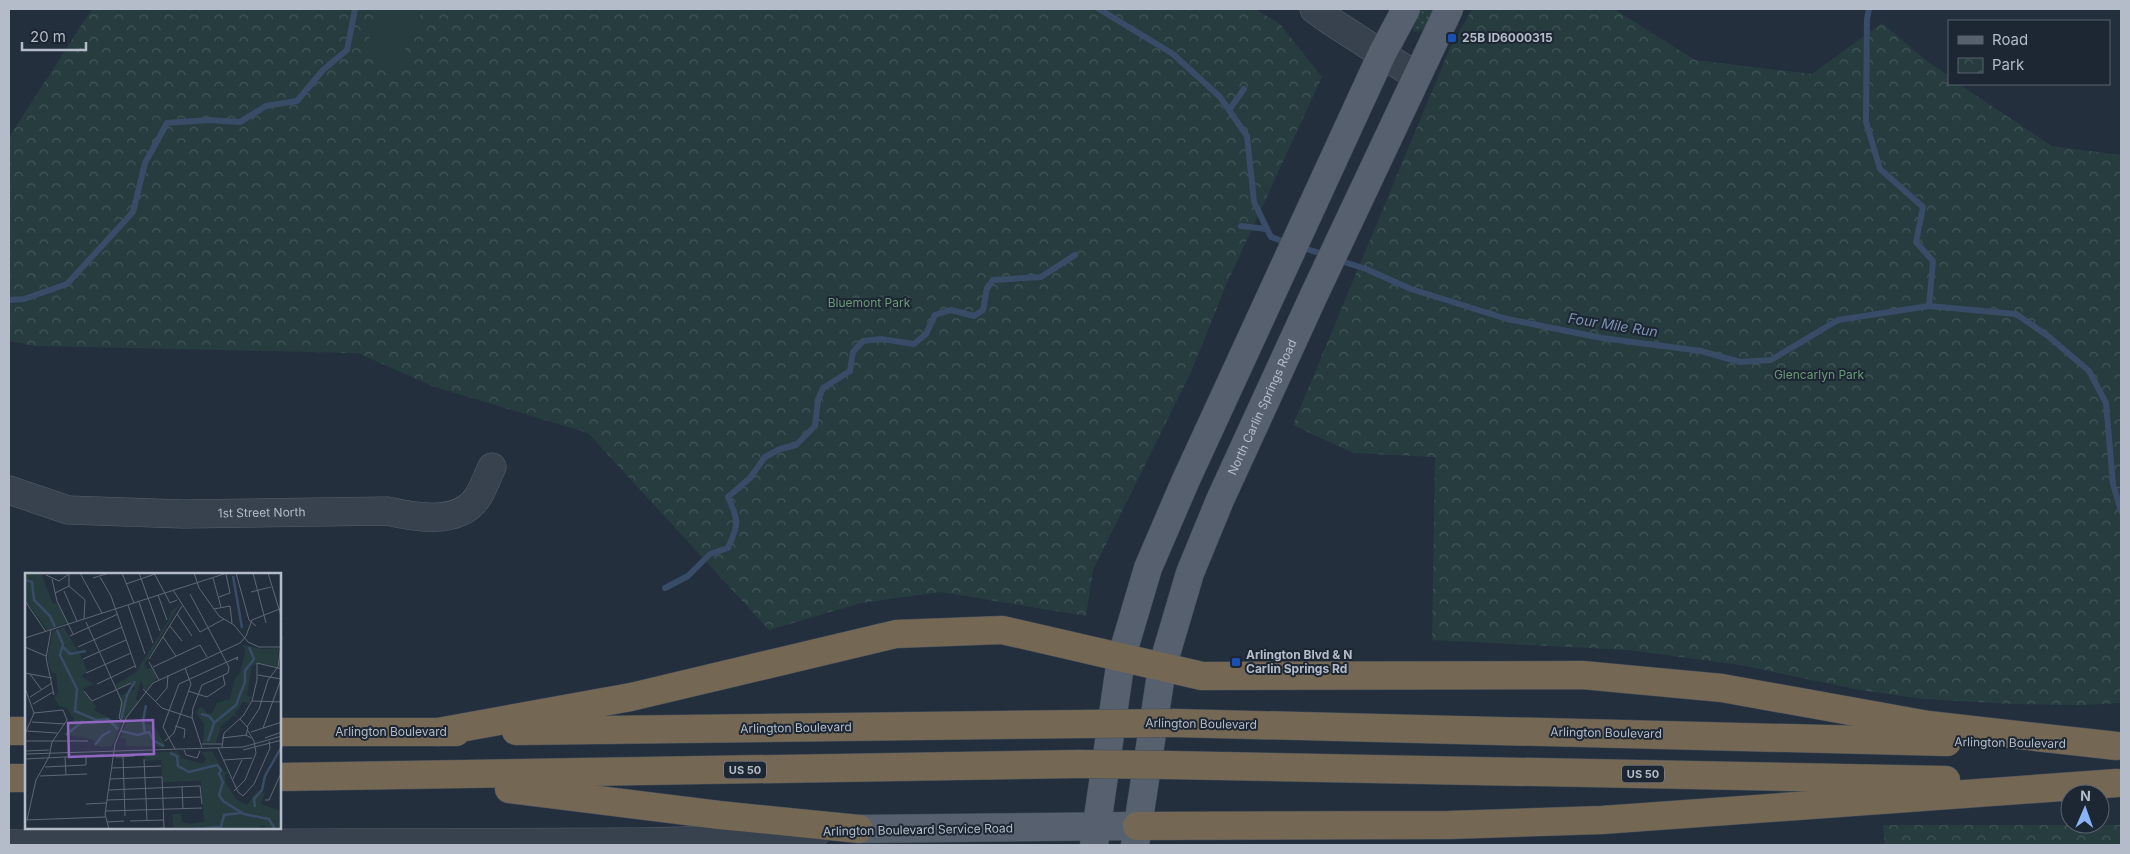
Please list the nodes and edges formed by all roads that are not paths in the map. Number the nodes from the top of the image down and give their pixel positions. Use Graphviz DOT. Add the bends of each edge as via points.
graph roads {
  1 [pos="1314,9"];
  2 [pos="1406,9"];
  3 [pos="1449,9"];
  4 [pos="1382,54"];
  5 [pos="1416,76"];
  6 [pos="492,467"];
  7 [pos="9,490"];
  8 [pos="1121,659"];
  9 [pos="1162,668"];
  10 [pos="9,731"];
  11 [pos="25,731"];
  12 [pos="281,732"];
  13 [pos="438,732"];
  14 [pos="2119,746"];
  15 [pos="411,776"];
  16 [pos="281,777"];
  17 [pos="9,778"];
  18 [pos="25,778"];
  19 [pos="2119,783"];
  20 [pos="860,829"];
  21 [pos="1096,836"];
  22 [pos="1136,836"];
  23 [pos="9,844"];
  24 [pos="422,844"];
  1 -- 4 [label="street"];
  2 -- 4 [label="main road"];
  3 -- 5 [label="main road, North Carlin Springs Road"];
  4 -- 5 [label="street"];
  4 -- 8 [label="main road" via="1185,482 1148,568"];
  5 -- 9 [label="main road, North Carlin Springs Road" via="1220,500 1190,572"];
  6 -- 7 [label="street, 1st Street North" via="476,500 457,514 419,518 387,511 183,514 68,510"];
  8 -- 9 [label="highway"];
  8 -- 13 [label="highway" via="1002,630 896,634 631,697"];
  8 -- 21 [label="main road"];
  9 -- 14 [label="highway" via="1202,676 1582,675 1722,688 1928,724"];
  9 -- 22 [label="main road, North Carlin Springs Road"];
  10 -- 11 [label="highway"];
  12 -- 13 [label="highway, Arlington Boulevard"];
  13 -- 14 [label="highway, Arlington Boulevard, bridge" via="1175,723"];
  15 -- 16 [label="highway, US 50"];
  15 -- 19 [label="highway, US 50, bridge" via="1078,764"];
  15 -- 20 [label="highway" via="719,815"];
  17 -- 18 [label="highway"];
  19 -- 22 [label="highway" via="1602,820"];
  20 -- 21 [label="main road, Arlington Boulevard Service Road"];
  20 -- 24 [label="street, Arlington Boulevard Service Road" via="723,840"];
  21 -- 22 [label="main road, Arlington Boulevard Service Road"];
  23 -- 24 [label="street, Arlington Boulevard Service Road"];
}
